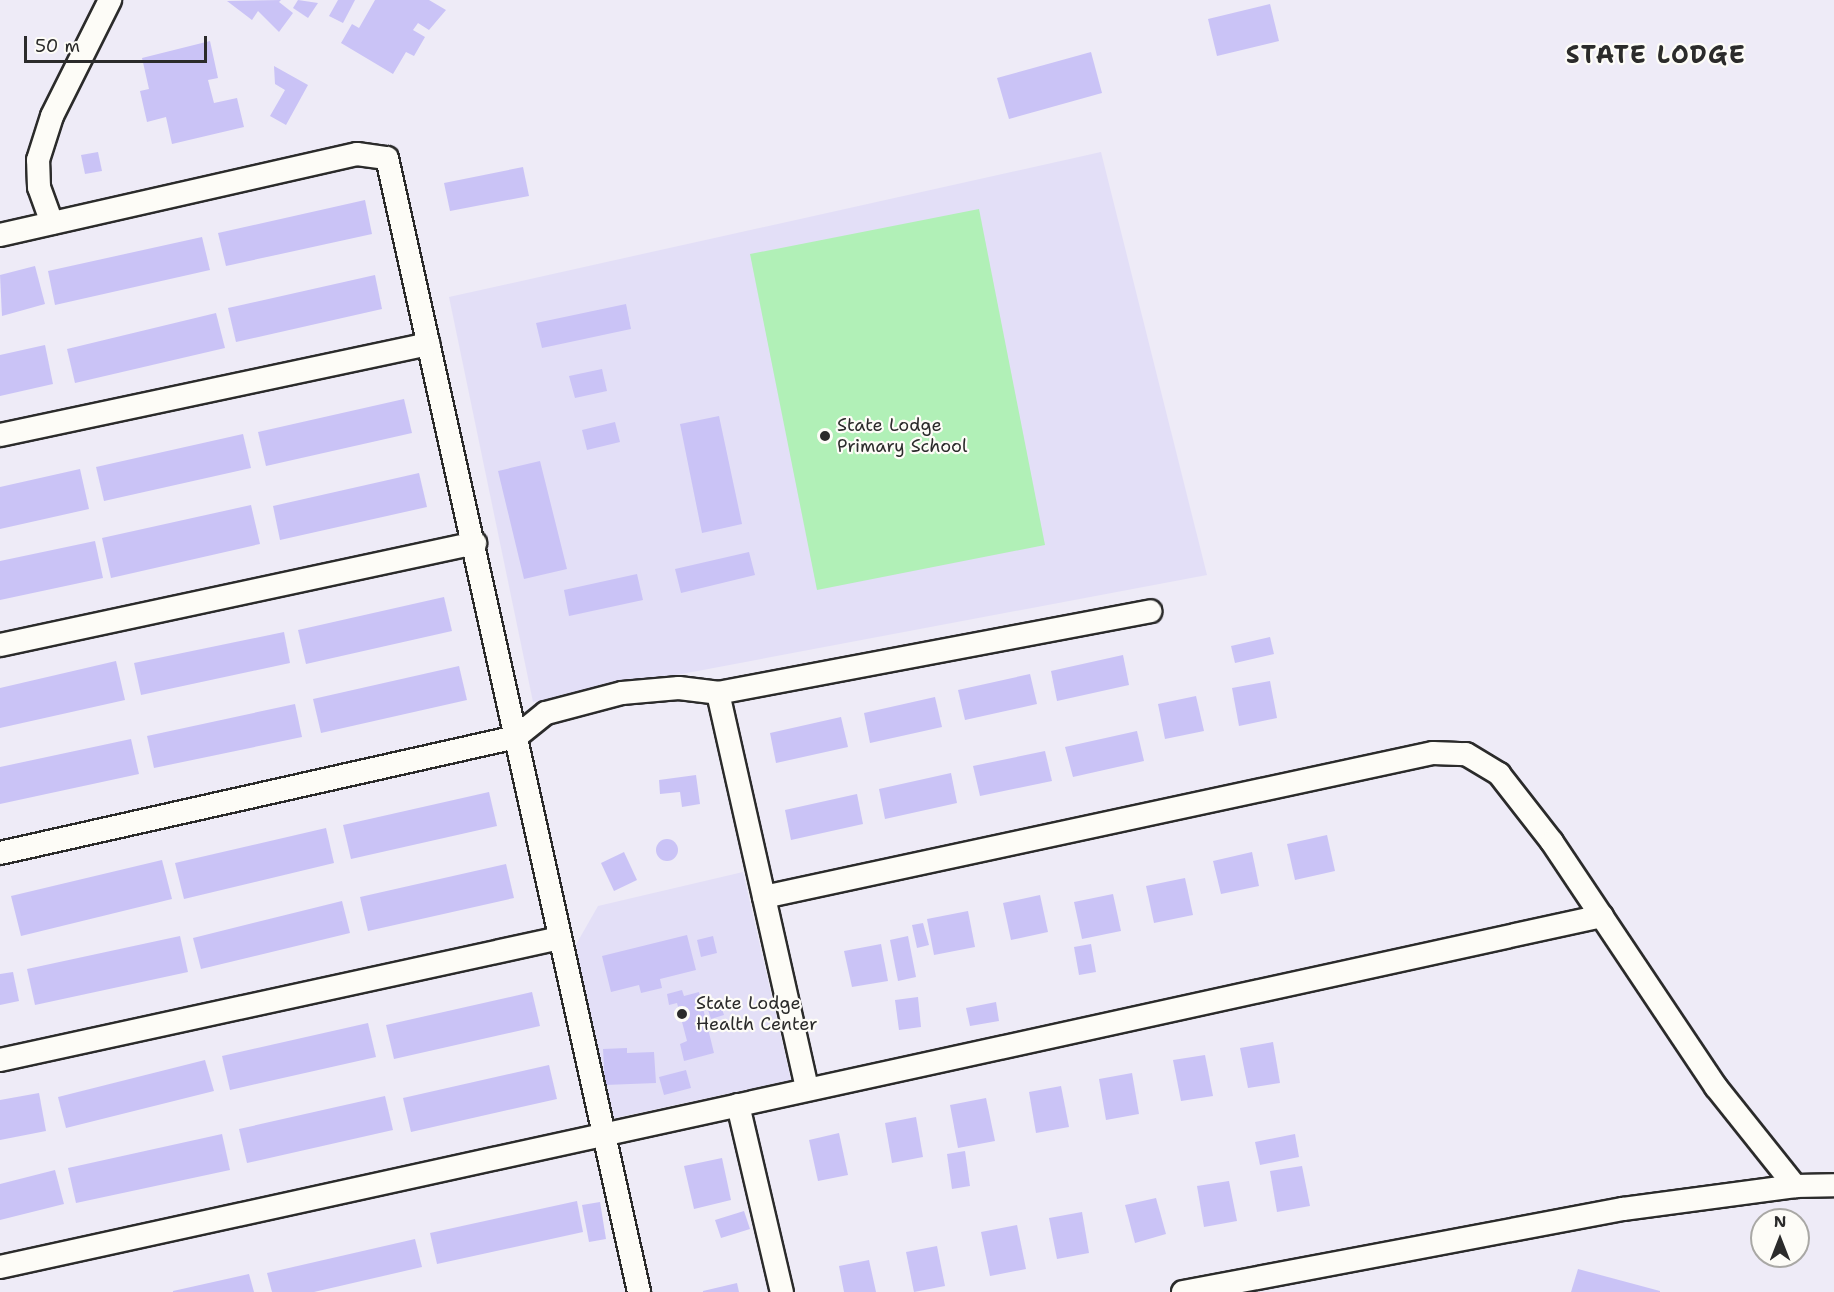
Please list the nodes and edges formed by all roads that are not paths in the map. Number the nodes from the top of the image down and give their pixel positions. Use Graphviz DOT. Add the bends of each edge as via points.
graph roads {
  1 [pos="110,0"];
  2 [pos="51,223"];
  3 [pos="0,235"];
  4 [pos="428,344"];
  5 [pos="0,435"];
  6 [pos="475,543"];
  7 [pos="1150,611"];
  8 [pos="0,645"];
  9 [pos="718,693"];
  10 [pos="516,737"];
  11 [pos="0,853"];
  12 [pos="764,897"];
  13 [pos="1602,916"];
  14 [pos="560,938"];
  15 [pos="0,1060"];
  16 [pos="807,1089"];
  17 [pos="738,1105"];
  18 [pos="601,1135"];
  19 [pos="1834,1185"];
  20 [pos="1795,1186"];
  21 [pos="0,1268"];
  22 [pos="639,1292"];
  23 [pos="782,1292"];
  24 [pos="1183,1292"];
  1 -- 2 [label="street" via="52,116 38,160 39,187"];
  2 -- 3 [label="street"];
  2 -- 4 [label="street" via="357,154 387,158"];
  4 -- 5 [label="street"];
  4 -- 6 [label="street"];
  6 -- 8 [label="street"];
  6 -- 10 [label="street"];
  7 -- 9 [label="street"];
  9 -- 10 [label="street" via="679,688 622,693 546,713"];
  9 -- 12 [label="street"];
  10 -- 11 [label="street"];
  10 -- 14 [label="street"];
  12 -- 13 [label="street" via="1433,753 1466,754 1499,774"];
  12 -- 16 [label="street"];
  13 -- 16 [label="street"];
  13 -- 20 [label="street" via="1716,1087"];
  14 -- 15 [label="street"];
  14 -- 18 [label="street"];
  16 -- 17 [label="street"];
  17 -- 18 [label="street"];
  17 -- 23 [label="street"];
  18 -- 21 [label="street"];
  18 -- 22 [label="street"];
  19 -- 20 [label="street"];
  20 -- 24 [label="street" via="1623,1209"];
}
